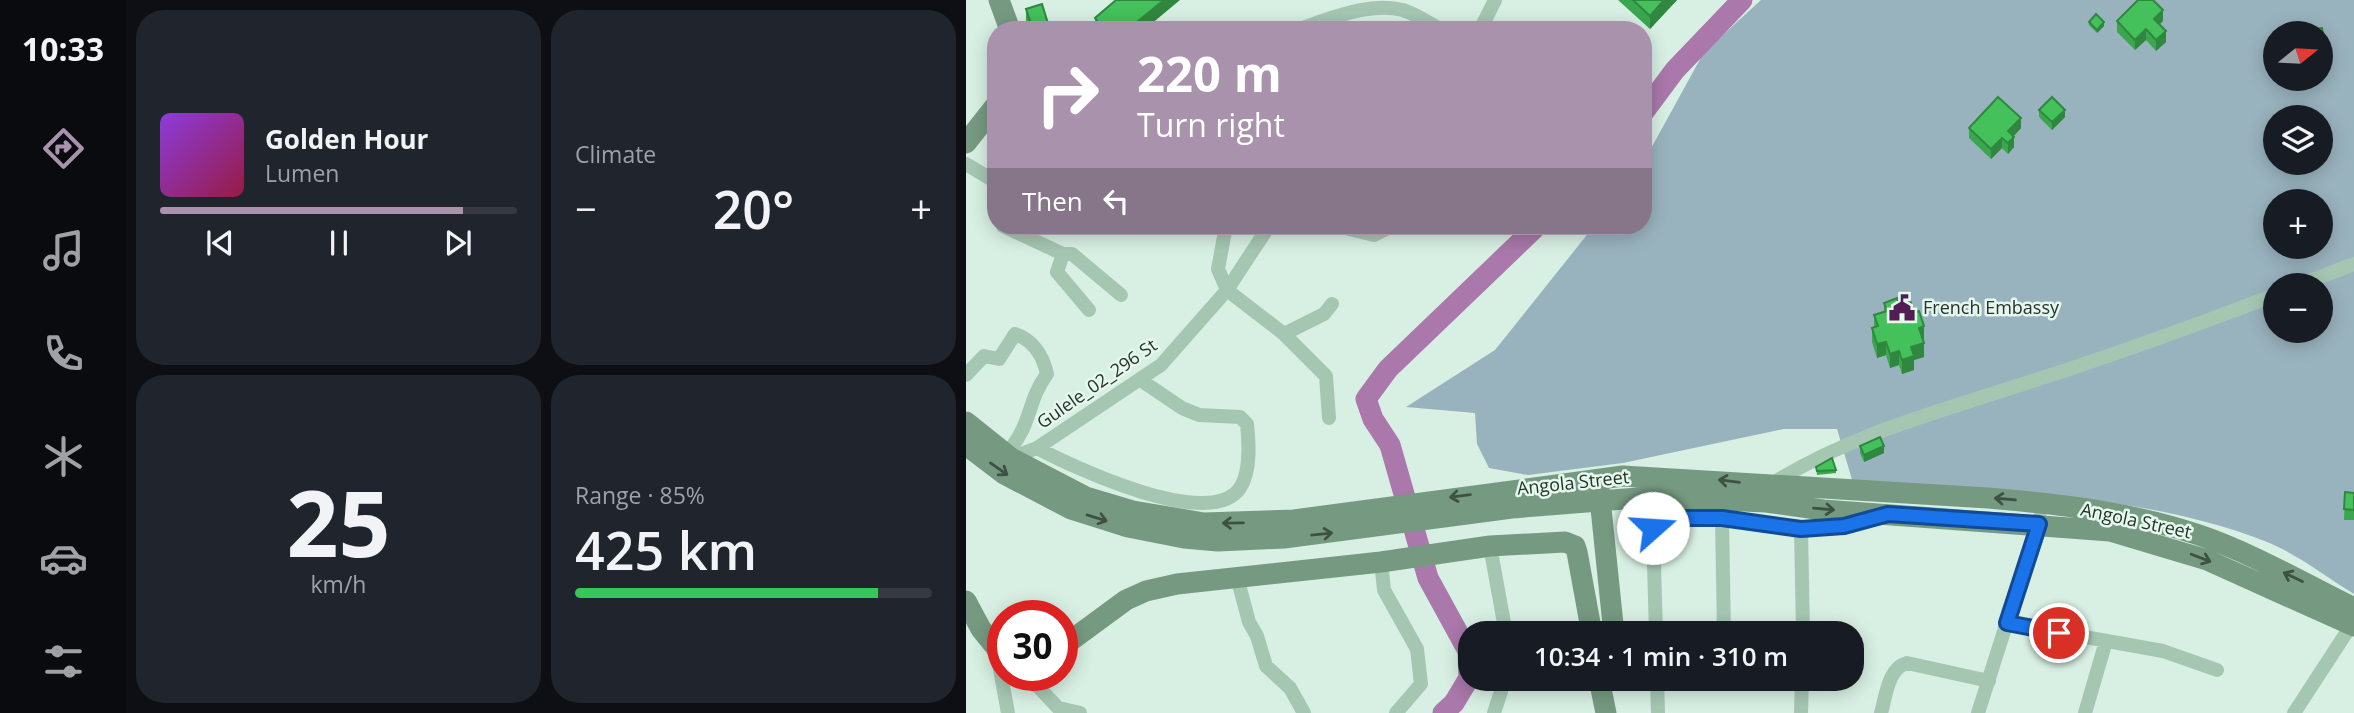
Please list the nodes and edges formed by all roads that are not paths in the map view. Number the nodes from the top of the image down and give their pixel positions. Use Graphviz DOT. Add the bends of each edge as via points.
graph roads {
  1 [pos="999,0"];
  2 [pos="1495,0"];
  3 [pos="1405,5"];
  4 [pos="1007,21"];
  5 [pos="1328,21"];
  6 [pos="1429,21"];
  7 [pos="1484,21"];
  8 [pos="987,116"];
  9 [pos="966,143"];
  10 [pos="966,164"];
  11 [pos="987,176"];
  12 [pos="1022,235"];
  13 [pos="1225,235"];
  14 [pos="1263,235"];
  15 [pos="1063,254"];
  16 [pos="2354,264"];
  17 [pos="2330,273"];
  18 [pos="1227,290"];
  19 [pos="1121,295"];
  20 [pos="2263,300"];
  21 [pos="1332,304"];
  22 [pos="1089,310"];
  23 [pos="1284,334"];
  24 [pos="966,375"];
  25 [pos="1142,381"];
  26 [pos="1329,418"];
  27 [pos="966,422"];
  28 [pos="966,445"];
  29 [pos="1037,448"];
  30 [pos="1009,456"];
  31 [pos="1599,479"];
  32 [pos="1040,484"];
  33 [pos="1768,494"];
  34 [pos="1516,498"];
  35 [pos="1600,501"];
  36 [pos="2044,502"];
  37 [pos="1888,514"];
  38 [pos="1722,518"];
  39 [pos="2039,524"];
  40 [pos="1801,529"];
  41 [pos="1490,546"];
  42 [pos="1381,562"];
  43 [pos="1237,578"];
  44 [pos="966,601"];
  45 [pos="2353,620"];
  46 [pos="1504,621"];
  47 [pos="1590,621"];
  48 [pos="1613,621"];
  49 [pos="1656,621"];
  50 [pos="1724,621"];
  51 [pos="1803,621"];
  52 [pos="2007,623"];
  53 [pos="987,634"];
  54 [pos="1078,635"];
  55 [pos="2106,641"];
  56 [pos="2217,670"];
  57 [pos="1989,681"];
  58 [pos="1005,691"];
  59 [pos="1043,691"];
  60 [pos="1500,691"];
  61 [pos="1602,691"];
  62 [pos="1611,691"];
  63 [pos="1657,691"];
  64 [pos="1802,691"];
  65 [pos="1061,710"];
  66 [pos="1606,712"];
  67 [pos="1008,713"];
  68 [pos="1080,713"];
  69 [pos="1304,713"];
  70 [pos="1396,713"];
  71 [pos="1494,713"];
  72 [pos="1658,713"];
  73 [pos="1801,713"];
  74 [pos="1881,713"];
  75 [pos="1978,713"];
  76 [pos="2085,713"];
  77 [pos="2294,713"];
  1 -- 4 [label="main road"];
  2 -- 7 [label="street"];
  3 -- 5 [label="street"];
  3 -- 6 [label="street"];
  8 -- 9 [label="main road"];
  10 -- 11 [label="street"];
  12 -- 15 [label="street"];
  13 -- 18 [label="street" via="1219,269"];
  14 -- 18 [label="street, Gulele_02_296 St"];
  15 -- 19 [label="street" via="1072,254"];
  15 -- 22 [label="street" via="1057,272"];
  16 -- 17 [label="street"];
  18 -- 23 [label="street"];
  18 -- 25 [label="street, Gulele_02_296 St" via="1176,351"];
  20 -- 33 [label="street" via="2121,353 1860,437 1803,464"];
  21 -- 23 [label="street" via="1324,314"];
  23 -- 26 [label="street" via="1326,376"];
  24 -- 30 [label="street" via="984,356 999,359 1015,334 1024,337 1045,362 1047,374 1036,390 1030,419"];
  25 -- 29 [label="street, Gulele_02_296 St"];
  25 -- 29 [label="street" via="1199,415 1240,417 1247,424 1249,449 1241,487 1231,496 1218,502 1185,501 1133,490"];
  27 -- 30 [label="main road, Angola Street"];
  28 -- 32 [label="main road, one-way" via="1004,474"];
  29 -- 30 [label="street, Gulele_02_296 St"];
  30 -- 32 [label="main road, Angola Street"];
  33 -- 31 [label="main road, Angola Street, one-way" via="1664,476"];
  31 -- 34 [label="main road, Angola Street"];
  31 -- 35 [label="main road"];
  32 -- 34 [label="main road, Angola Street" via="1133,511 1204,523 1294,520"];
  33 -- 35 [label="main road"];
  36 -- 33 [label="main road, Angola Street, one-way"];
  33 -- 37 [label="main road, one-way"];
  34 -- 35 [label="main road"];
  35 -- 48 [label="main road"];
  36 -- 39 [label="street"];
  45 -- 36 [label="main road, Angola Street, one-way" via="2200,535"];
  37 -- 39 [label="main road"];
  37 -- 40 [label="street" via="1844,526"];
  38 -- 40 [label="street"];
  38 -- 49 [label="street" via="1655,522"];
  38 -- 50 [label="street"];
  39 -- 45 [label="main road, one-way" via="2110,531 2175,548"];
  39 -- 52 [label="street"];
  40 -- 51 [label="street"];
  41 -- 42 [label="main road"];
  41 -- 46 [label="street"];
  41 -- 47 [label="main road" via="1565,542 1575,546"];
  42 -- 43 [label="main road"];
  42 -- 70 [label="street" via="1384,590 1419,657 1421,684"];
  43 -- 54 [label="main road" via="1146,591"];
  43 -- 69 [label="street" via="1266,666 1290,688"];
  44 -- 53 [label="main road"];
  45 -- 77 [label="street"];
  52 -- 55 [label="street"];
  52 -- 57 [label="street"];
  55 -- 56 [label="street" via="2178,655"];
  55 -- 76 [label="street"];
  57 -- 74 [label="street" via="1899,665"];
  57 -- 75 [label="street"];
  58 -- 67 [label="street"];
  59 -- 65 [label="street"];
  60 -- 71 [label="street"];
  61 -- 66 [label="main road"];
  62 -- 66 [label="main road"];
  63 -- 72 [label="street"];
  64 -- 73 [label="street"];
  65 -- 68 [label="street"];
}
